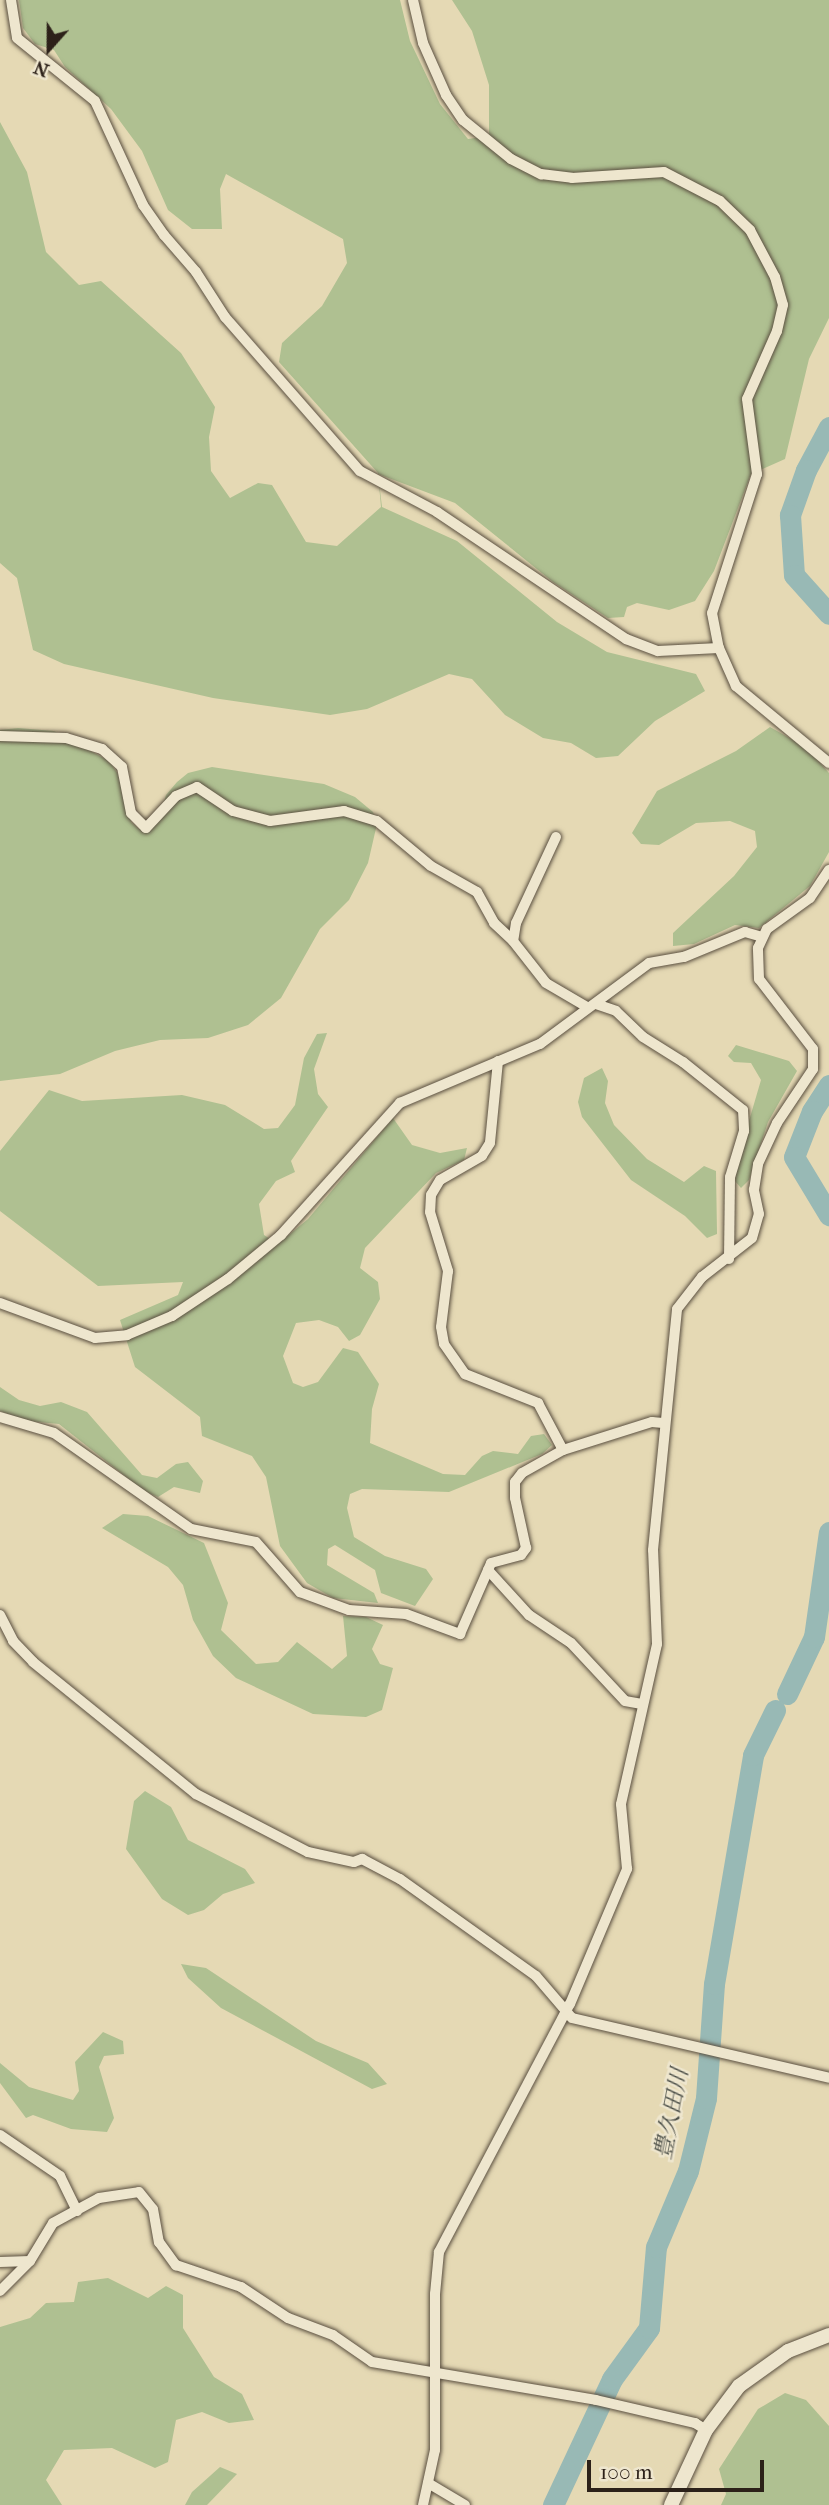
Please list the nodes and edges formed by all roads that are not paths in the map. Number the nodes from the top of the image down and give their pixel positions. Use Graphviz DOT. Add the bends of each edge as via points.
graph roads {
  1 [pos="10,0"];
  2 [pos="413,0"];
  3 [pos="719,648"];
  4 [pos="0,736"];
  5 [pos="829,763"];
  6 [pos="556,837"];
  7 [pos="829,870"];
  8 [pos="762,937"];
  9 [pos="513,941"];
  10 [pos="592,1005"];
  11 [pos="498,1061"];
  12 [pos="729,1259"];
  13 [pos="0,1303"];
  14 [pos="0,1417"];
  15 [pos="663,1423"];
  16 [pos="563,1450"];
  17 [pos="488,1570"];
  18 [pos="0,1615"];
  19 [pos="642,1704"];
  20 [pos="566,2011"];
  21 [pos="829,2078"];
  22 [pos="0,2135"];
  23 [pos="77,2211"];
  24 [pos="30,2261"];
  25 [pos="0,2262"];
  26 [pos="0,2291"];
  27 [pos="829,2335"];
  28 [pos="437,2372"];
  29 [pos="706,2430"];
  30 [pos="428,2483"];
  31 [pos="424,2505"];
  32 [pos="465,2505"];
  33 [pos="671,2505"];
  1 -- 3 [label="street" via="17,38 95,101 143,205 164,235 196,272 225,317 360,471 437,512 626,639 657,651"];
  2 -- 3 [label="street" via="423,43 446,95 481,137 541,174 572,178 664,172 720,201 750,230 775,277 783,305 777,331 747,399 757,474 714,599"];
  3 -- 5 [label="street" via="736,686"];
  4 -- 9 [label="street" via="66,738 102,749 122,767 131,813 146,828 176,796 197,787 233,811 270,821 317,811 360,814 377,821 431,866 477,891 494,923"];
  6 -- 9 [label="street" via="516,923"];
  7 -- 8 [label="street" via="810,898"];
  8 -- 10 [label="street" via="745,932 684,957 649,963"];
  8 -- 12 [label="street" via="756,962 759,979 804,1035 815,1059 758,1164 754,1189 758,1224 752,1238"];
  9 -- 10 [label="street" via="546,983"];
  10 -- 11 [label="street" via="558,1034"];
  10 -- 12 [label="street" via="616,1012 743,1110 744,1132 730,1177"];
  11 -- 13 [label="street" via="393,1107 281,1235 228,1279 172,1316 127,1335 94,1338"];
  11 -- 16 [label="street" via="490,1143 482,1156 440,1180 431,1195 430,1212 448,1271 441,1327 444,1345 465,1374 538,1403"];
  12 -- 15 [label="street" via="702,1278 677,1309"];
  14 -- 17 [label="street" via="54,1433 191,1529 256,1542 292,1586 332,1605 365,1613 396,1611 460,1634"];
  15 -- 16 [label="street" via="652,1422"];
  15 -- 19 [label="street" via="651,1584 657,1644"];
  16 -- 17 [label="street" via="530,1467 515,1482 526,1548 515,1558 499,1558"];
  17 -- 19 [label="street" via="529,1615 570,1643 625,1701"];
  18 -- 20 [label="street" via="13,1641 33,1662 196,1794 308,1852 354,1862 362,1859 400,1878 525,1967"];
  19 -- 20 [label="street" via="621,1804 626,1869"];
  20 -- 21 [label="street" via="582,2022"];
  20 -- 28 [label="street" via="439,2252"];
  22 -- 23 [label="street" via="60,2176"];
  23 -- 24 [label="street" via="44,2232"];
  23 -- 28 [label="street" via="113,2193 139,2192 153,2209 165,2253 176,2264 241,2287 288,2318 333,2335 372,2361"];
  24 -- 25 [label="street"];
  24 -- 26 [label="street"];
  27 -- 29 [label="main road" via="763,2365 732,2394"];
  28 -- 29 [label="street" via="601,2401 695,2423"];
  28 -- 30 [label="street" via="435,2450"];
  29 -- 33 [label="main road"];
  30 -- 31 [label="street"];
  30 -- 32 [label="street"];
}
